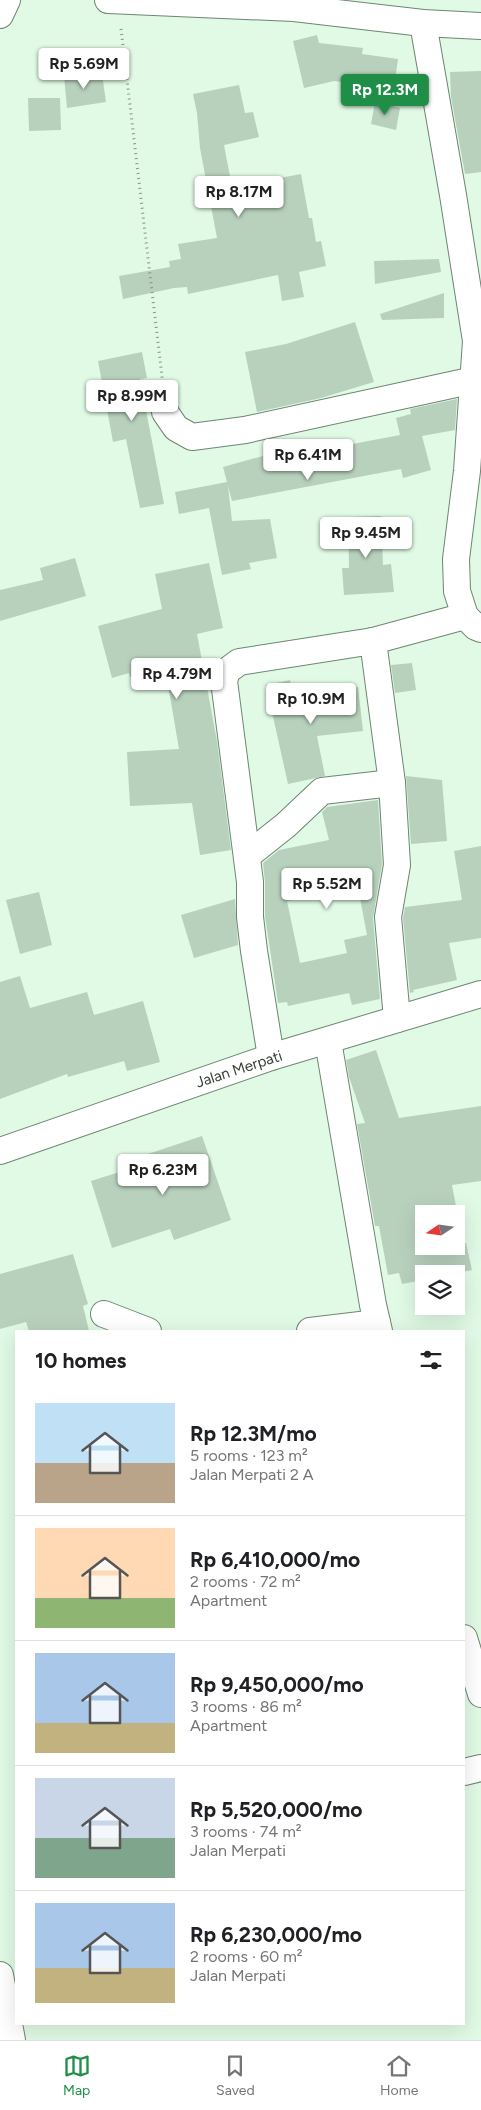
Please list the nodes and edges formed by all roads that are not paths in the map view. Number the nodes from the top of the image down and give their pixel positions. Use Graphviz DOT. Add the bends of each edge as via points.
graph roads {
  1 [pos="7,0"];
  2 [pos="113,0"];
  3 [pos="293,4"];
  4 [pos="0,15"];
  5 [pos="423,22"];
  6 [pos="481,26"];
  7 [pos="474,380"];
  8 [pos="165,412"];
  9 [pos="473,623"];
  10 [pos="373,641"];
  11 [pos="392,783"];
  12 [pos="247,856"];
  13 [pos="481,994"];
  14 [pos="396,1019"];
  15 [pos="328,1041"];
  16 [pos="271,1057"];
  17 [pos="0,1151"];
  18 [pos="104,1314"];
  19 [pos="378,1327"];
  20 [pos="145,1330"];
  21 [pos="327,1330"];
  22 [pos="465,1641"];
  23 [pos="481,1694"];
  24 [pos="481,1768"];
  25 [pos="465,1772"];
  26 [pos="0,1976"];
  27 [pos="12,2040"];
  1 -- 4 [label="street"];
  2 -- 3 [label="street"];
  3 -- 5 [label="street"];
  5 -- 6 [label="street"];
  5 -- 7 [label="street" via="476,342"];
  7 -- 8 [label="street" via="245,430 192,437 176,428"];
  7 -- 9 [label="street" via="456,559 457,592"];
  9 -- 10 [label="street"];
  10 -- 11 [label="street"];
  10 -- 12 [label="street" via="239,662 227,671 224,681"];
  11 -- 12 [label="street" via="322,791"];
  11 -- 14 [label="street" via="398,865 388,917"];
  12 -- 16 [label="street" via="254,951"];
  13 -- 14 [label="street, Jalan Merpati"];
  14 -- 15 [label="street, Jalan Merpati"];
  15 -- 16 [label="street, Jalan Merpati"];
  15 -- 19 [label="street"];
  16 -- 17 [label="street, Jalan Merpati"];
  18 -- 20 [label="street"];
  19 -- 21 [label="street"];
  22 -- 23 [label="street"];
  24 -- 25 [label="street"];
  26 -- 27 [label="street"];
}
